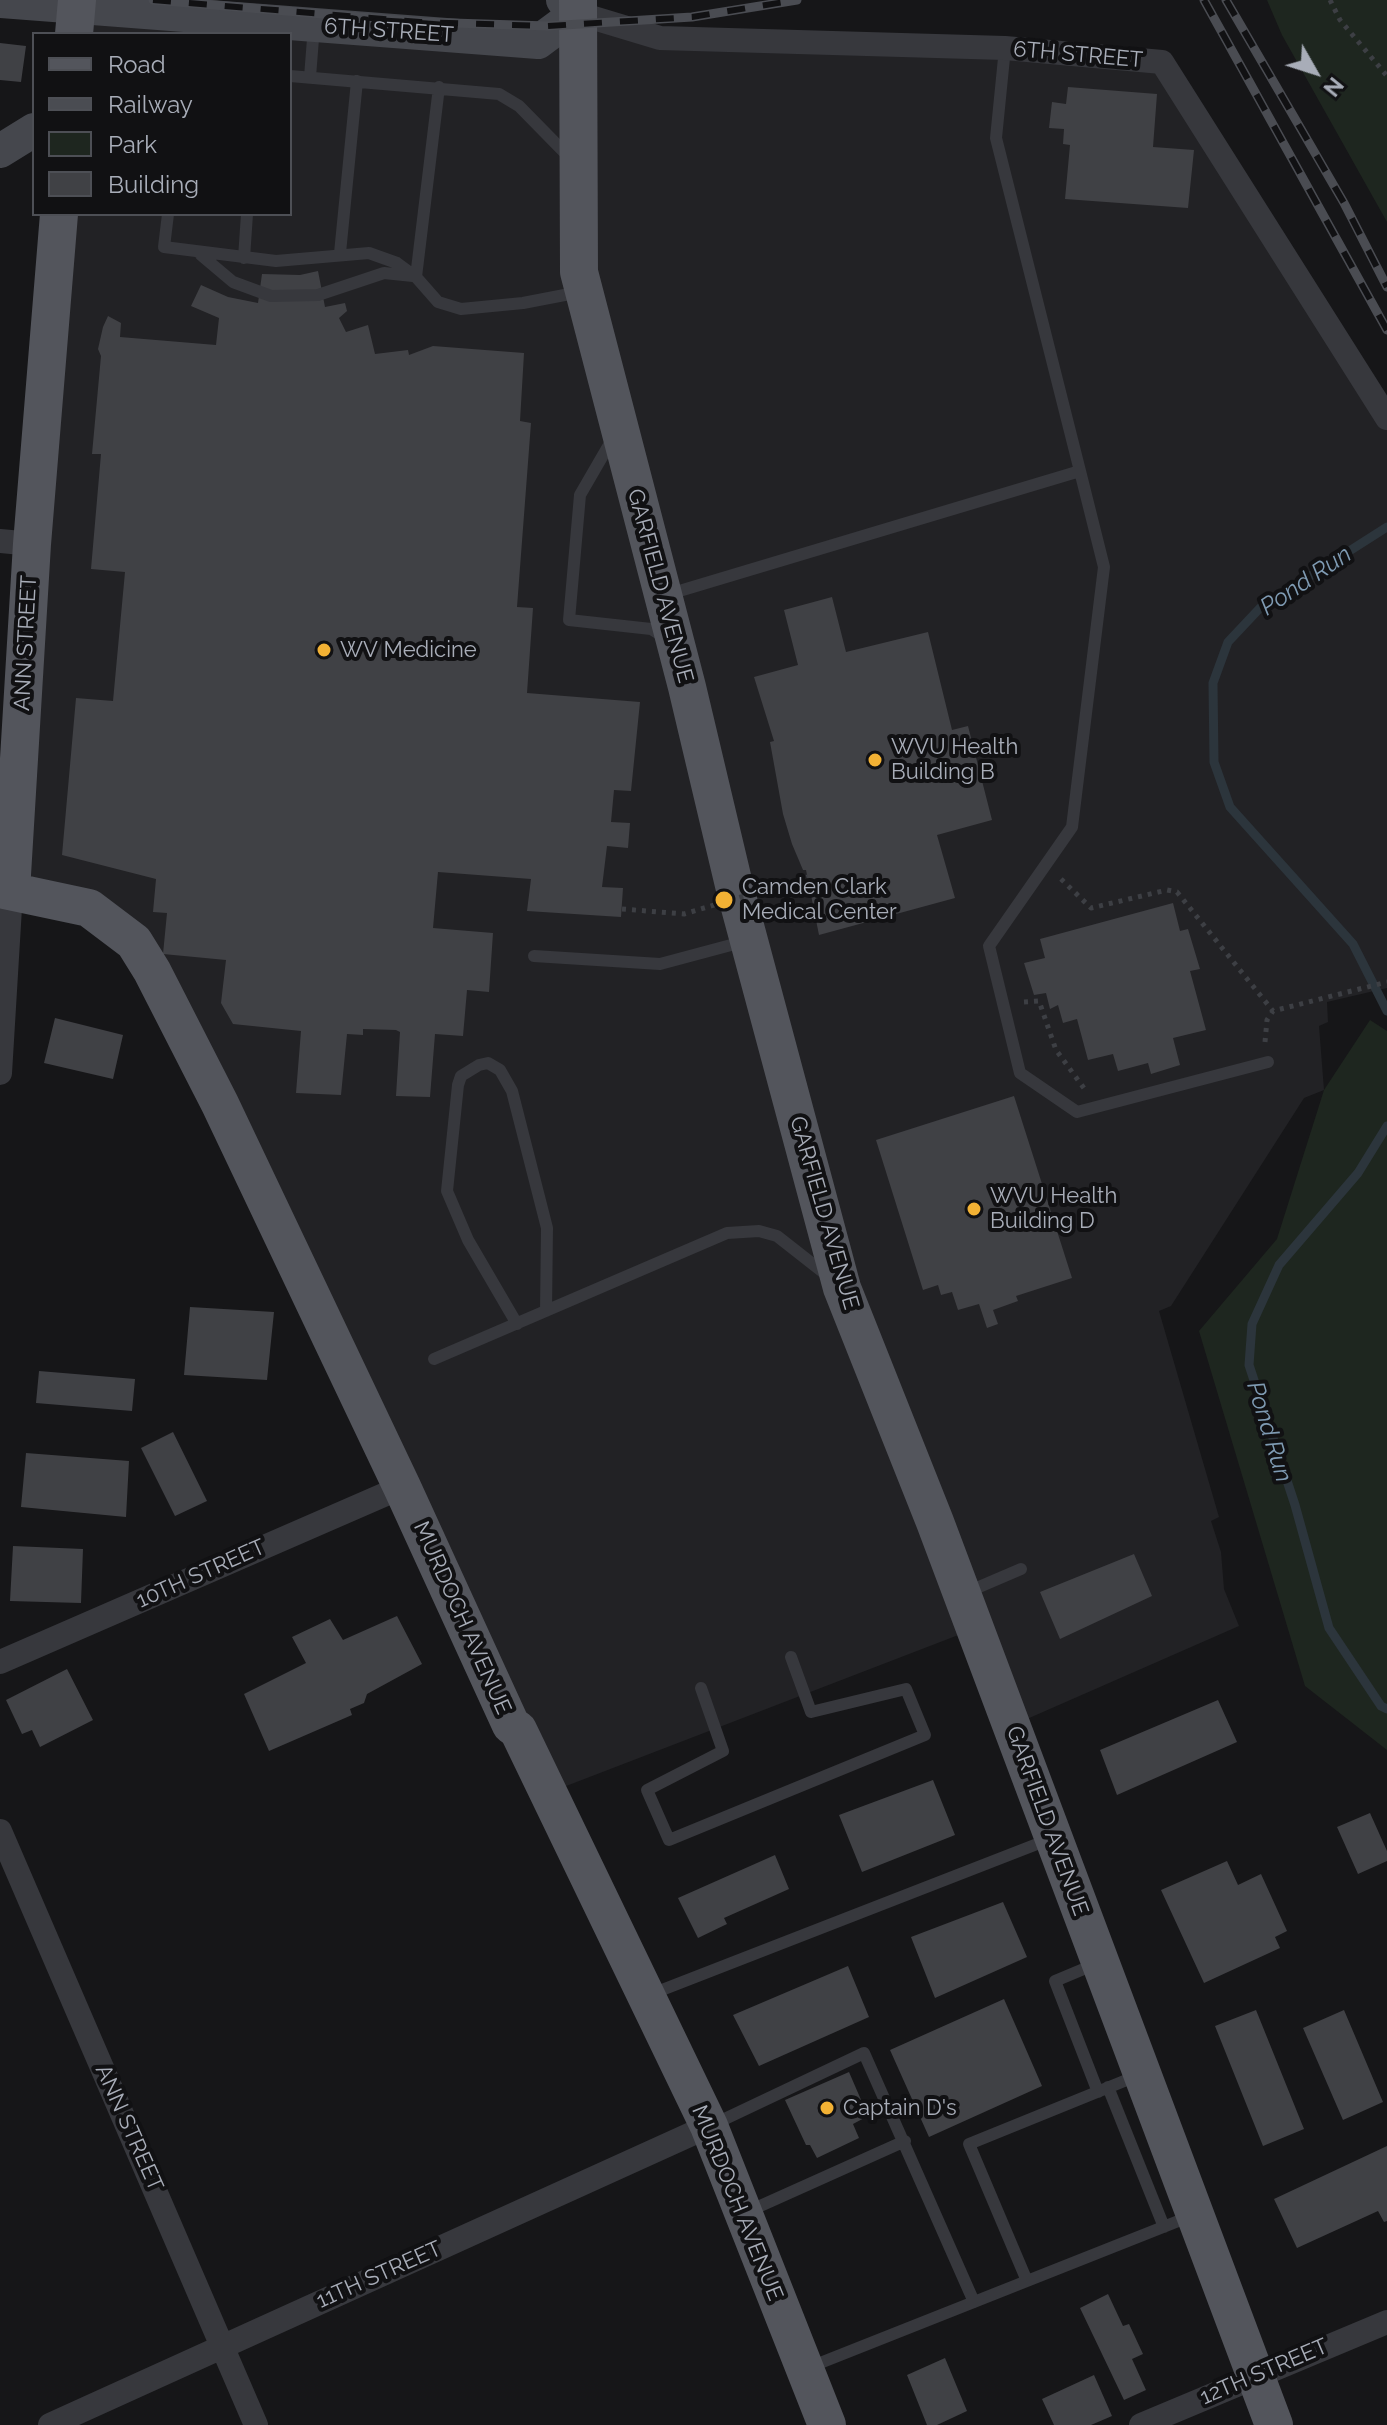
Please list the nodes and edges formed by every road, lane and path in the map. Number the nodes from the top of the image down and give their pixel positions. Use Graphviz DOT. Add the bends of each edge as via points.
graph roads {
  1 [pos="1330,0"];
  2 [pos="0,1"];
  3 [pos="573,4"];
  4 [pos="76,14"];
  5 [pos="314,26"];
  6 [pos="1005,48"];
  7 [pos="292,76"];
  8 [pos="1387,76"];
  9 [pos="310,77"];
  10 [pos="357,81"];
  11 [pos="439,87"];
  12 [pos="32,131"];
  13 [pos="0,151"];
  14 [pos="578,167"];
  15 [pos="59,216"];
  16 [pos="168,216"];
  17 [pos="247,216"];
  18 [pos="192,251"];
  19 [pos="340,253"];
  20 [pos="244,258"];
  21 [pos="416,277"];
  22 [pos="583,291"];
  23 [pos="1387,418"];
  24 [pos="617,421"];
  25 [pos="1080,471"];
  26 [pos="16,542"];
  27 [pos="663,596"];
  28 [pos="676,646"];
  29 [pos="8,822"];
  30 [pos="1044,863"];
  31 [pos="808,877"];
  32 [pos="6,890"];
  33 [pos="622,909"];
  34 [pos="749,940"];
  35 [pos="534,956"];
  36 [pos="1387,982"];
  37 [pos="1003,1002"];
  38 [pos="1273,1011"];
  39 [pos="1,1040"];
  40 [pos="1268,1062"];
  41 [pos="0,1073"];
  42 [pos="1098,1106"];
  43 [pos="842,1288"];
  44 [pos="546,1311"];
  45 [pos="517,1324"];
  46 [pos="434,1359"];
  47 [pos="402,1487"];
  48 [pos="1021,1569"];
  49 [pos="962,1595"];
  50 [pos="791,1657"];
  51 [pos="0,1662"];
  52 [pos="701,1688"];
  53 [pos="0,1831"];
  54 [pos="1053,1838"];
  55 [pos="645,1997"];
  56 [pos="1116,2084"];
  57 [pos="709,2126"];
  58 [pos="905,2141"];
  59 [pos="742,2214"];
  60 [pos="1179,2220"];
  61 [pos="1027,2281"];
  62 [pos="974,2302"];
  63 [pos="1387,2322"];
  64 [pos="224,2344"];
  65 [pos="805,2369"];
  66 [pos="1254,2375"];
  67 [pos="50,2425"];
  68 [pos="256,2425"];
  69 [pos="827,2425"];
  70 [pos="1141,2425"];
  71 [pos="1274,2425"];
  1 -- 8 [label="path"];
  2 -- 4 [label="street, 6TH STREET"];
  3 -- 5 [label="street, 6TH STREET" via="538,42"];
  3 -- 6 [label="street, 6TH STREET" via="660,38"];
  3 -- 14 [label="main road, GARFIELD AVENUE"];
  4 -- 5 [label="street, 6TH STREET"];
  5 -- 9 [label="lane"];
  6 -- 23 [label="street, 6TH STREET" via="1162,62"];
  6 -- 25 [label="lane" via="996,138"];
  7 -- 9 [label="lane"];
  9 -- 10 [label="lane"];
  10 -- 11 [label="lane"];
  10 -- 19 [label="lane"];
  11 -- 14 [label="lane" via="499,94 519,106"];
  11 -- 21 [label="lane"];
  12 -- 13 [label="street"];
  14 -- 22 [label="main road, GARFIELD AVENUE"];
  15 -- 26 [label="main road, ANN STREET"];
  16 -- 18 [label="lane" via="164,247"];
  17 -- 20 [label="lane"];
  18 -- 20 [label="lane"];
  18 -- 21 [label="lane" via="209,258 233,282 271,296 318,295 384,273"];
  19 -- 20 [label="lane" via="276,261"];
  19 -- 21 [label="lane" via="369,253"];
  21 -- 22 [label="lane" via="438,302 461,309"];
  22 -- 24 [label="main road, GARFIELD AVENUE"];
  24 -- 27 [label="main road, GARFIELD AVENUE"];
  24 -- 28 [label="lane" via="611,443 580,495 569,620 651,629"];
  25 -- 27 [label="lane"];
  25 -- 30 [label="lane" via="1104,567 1072,827"];
  26 -- 29 [label="main road, ANN STREET"];
  27 -- 28 [label="main road, GARFIELD AVENUE"];
  28 -- 34 [label="main road, GARFIELD AVENUE"];
  29 -- 32 [label="main road, ANN STREET"];
  30 -- 37 [label="lane" via="989,946"];
  30 -- 38 [label="path" via="1091,908 1177,892"];
  31 -- 33 [label="path, bridge" via="684,914"];
  32 -- 39 [label="street, ANN STREET"];
  32 -- 47 [label="main road, MURDOCH AVENUE" via="89,908 134,942 220,1104"];
  34 -- 35 [label="lane" via="660,964"];
  34 -- 43 [label="main road, GARFIELD AVENUE"];
  36 -- 38 [label="path"];
  37 -- 42 [label="path" via="1039,1001 1056,1050"];
  37 -- 42 [label="lane" via="1020,1073 1077,1112"];
  38 -- 40 [label="path" via="1264,1034"];
  39 -- 41 [label="street, ANN STREET"];
  40 -- 42 [label="lane"];
  43 -- 44 [label="lane" via="777,1236 727,1233"];
  43 -- 49 [label="main road, GARFIELD AVENUE"];
  44 -- 45 [label="lane"];
  44 -- 45 [label="lane" via="547,1228 512,1091 500,1070 488,1063 479,1065 461,1076 458,1085 447,1191 468,1240"];
  45 -- 46 [label="lane"];
  47 -- 51 [label="street, 10TH STREET"];
  47 -- 55 [label="main road, MURDOCH AVENUE"];
  48 -- 49 [label="lane"];
  49 -- 54 [label="main road, GARFIELD AVENUE"];
  50 -- 52 [label="lane" via="811,1712 906,1689 925,1735 669,1840 647,1790 723,1751"];
  53 -- 64 [label="street, ANN STREET"];
  54 -- 55 [label="lane"];
  54 -- 56 [label="main road, GARFIELD AVENUE" via="1099,1962"];
  55 -- 57 [label="main road, MURDOCH AVENUE"];
  56 -- 60 [label="main road, GARFIELD AVENUE"];
  56 -- 61 [label="lane" via="969,2144"];
  57 -- 58 [label="lane" via="864,2053"];
  57 -- 59 [label="main road, MURDOCH AVENUE"];
  57 -- 64 [label="street, 11TH STREET"];
  58 -- 59 [label="lane"];
  58 -- 62 [label="lane"];
  59 -- 65 [label="main road, MURDOCH AVENUE"];
  60 -- 61 [label="lane"];
  60 -- 66 [label="main road, GARFIELD AVENUE"];
  61 -- 62 [label="lane"];
  62 -- 65 [label="lane"];
  63 -- 66 [label="street, 12TH STREET"];
  64 -- 67 [label="street, 11TH STREET"];
  64 -- 68 [label="street, ANN STREET"];
  65 -- 69 [label="main road, MURDOCH AVENUE"];
  66 -- 70 [label="street, 12TH STREET"];
  66 -- 71 [label="main road, GARFIELD AVENUE"];
}
